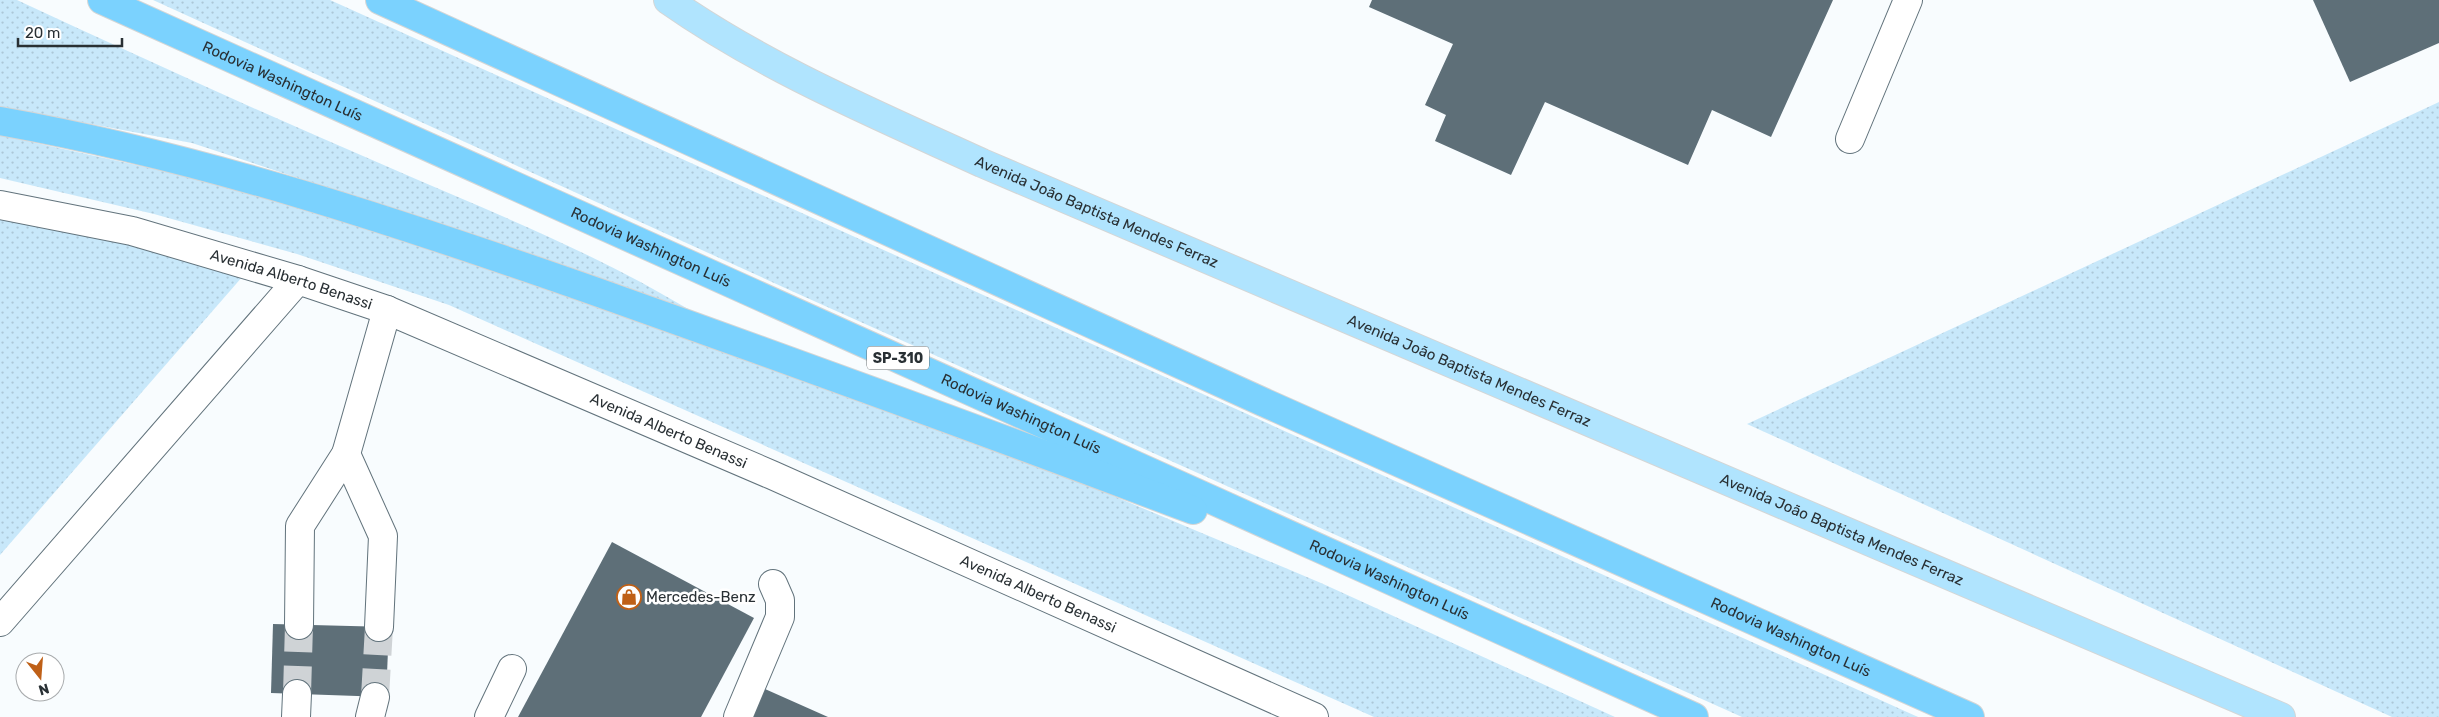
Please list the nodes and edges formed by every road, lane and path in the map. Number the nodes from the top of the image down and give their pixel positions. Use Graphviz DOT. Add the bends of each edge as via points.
graph roads {
  1 [pos="102,0"];
  2 [pos="380,0"];
  3 [pos="668,0"];
  4 [pos="1908,0"];
  5 [pos="0,121"];
  6 [pos="1850,139"];
  7 [pos="0,205"];
  8 [pos="298,280"];
  9 [pos="387,310"];
  10 [pos="346,454"];
  11 [pos="772,584"];
  12 [pos="1434,600"];
  13 [pos="0,622"];
  14 [pos="299,625"];
  15 [pos="378,628"];
  16 [pos="512,669"];
  17 [pos="489,717"];
  18 [pos="738,717"];
  19 [pos="1314,717"];
  20 [pos="1694,717"];
  21 [pos="1970,717"];
  22 [pos="2281,717"];
  1 -- 12 [label="highway, Rodovia Washington Luís / SP-310"];
  2 -- 21 [label="highway, Rodovia Washington Luís" via="1263,402"];
  3 -- 22 [label="main road, Avenida João Baptista Mendes Ferraz" via="710,29 807,83 982,163"];
  4 -- 6 [label="street"];
  5 -- 12 [label="highway" via="161,156 299,194 464,246 802,364"];
  7 -- 8 [label="street, Avenida Alberto Benassi" via="132,231"];
  8 -- 9 [label="street, Avenida Alberto Benassi"];
  8 -- 13 [label="street"];
  9 -- 10 [label="street"];
  9 -- 19 [label="street, Avenida Alberto Benassi" via="772,475"];
  10 -- 14 [label="street" via="300,526"];
  10 -- 15 [label="street" via="383,536"];
  11 -- 18 [label="street" via="780,600 780,617"];
  12 -- 20 [label="highway, Rodovia Washington Luís / SP-310"];
  16 -- 17 [label="street"];
}
